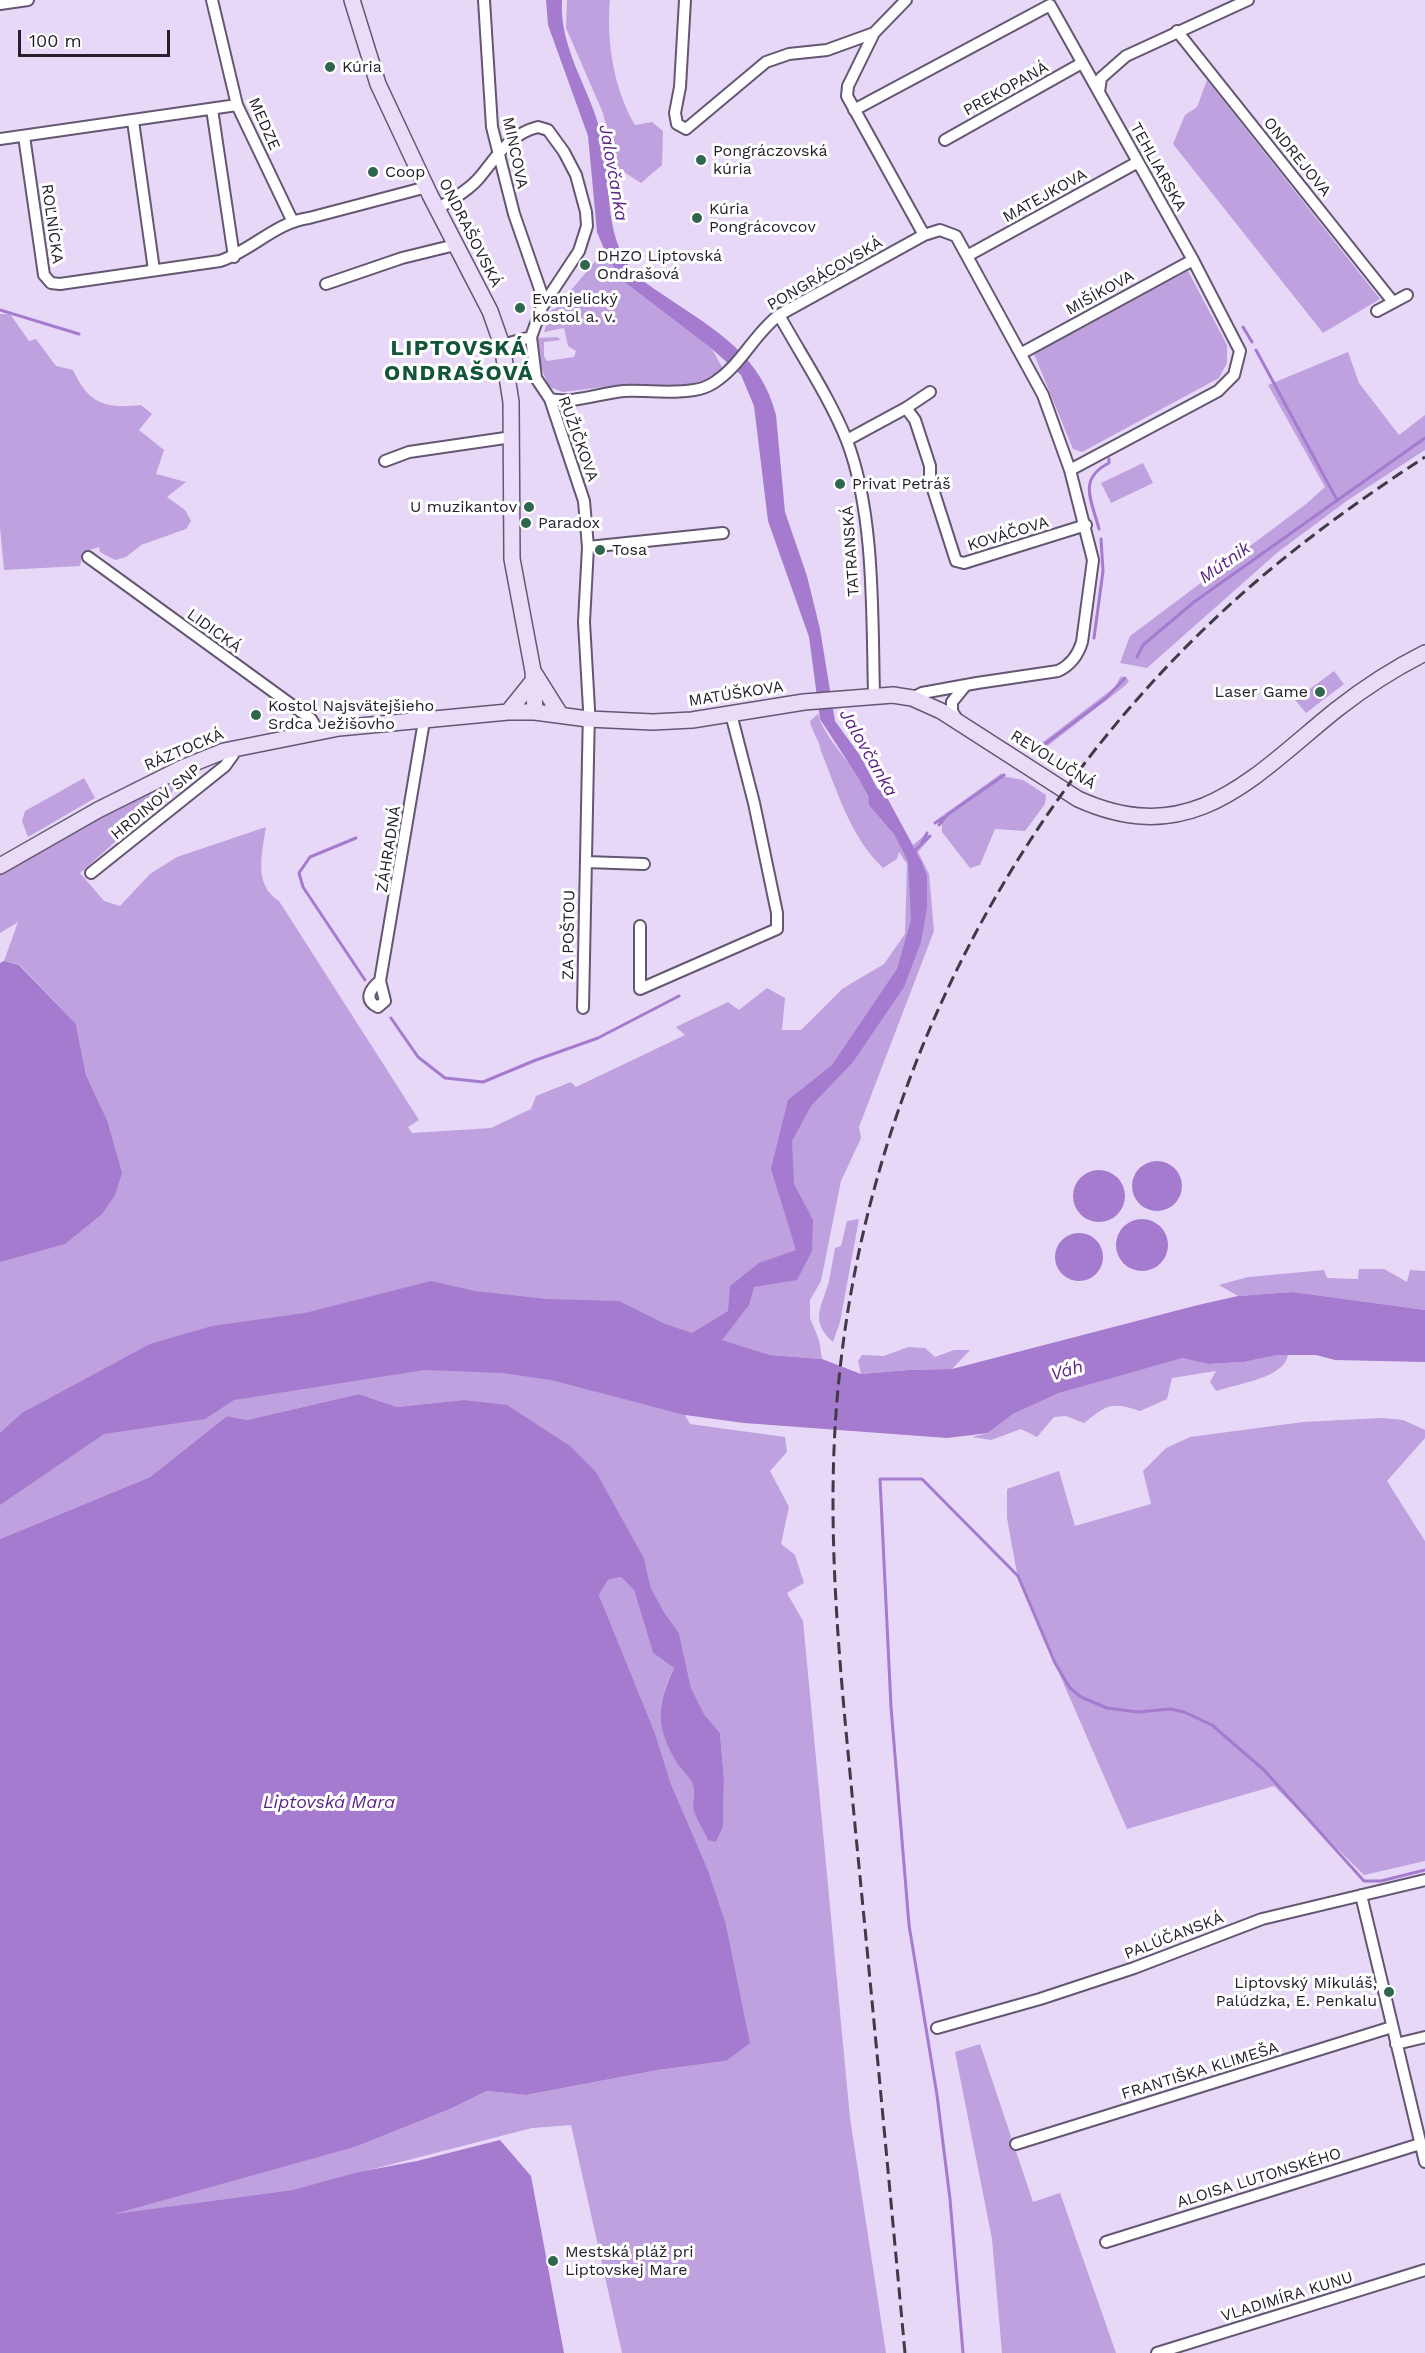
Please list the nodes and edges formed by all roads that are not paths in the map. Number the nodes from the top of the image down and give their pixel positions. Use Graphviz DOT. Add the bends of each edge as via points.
graph roads {
  1 [pos="28,0"];
  2 [pos="212,0"];
  3 [pos="352,0"];
  4 [pos="484,0"];
  5 [pos="685,0"];
  6 [pos="906,0"];
  7 [pos="1248,0"];
  8 [pos="1049,3"];
  9 [pos="0,4"];
  10 [pos="1177,31"];
  11 [pos="873,33"];
  12 [pos="1083,63"];
  13 [pos="1099,92"];
  14 [pos="237,105"];
  15 [pos="212,110"];
  16 [pos="854,110"];
  17 [pos="133,121"];
  18 [pos="24,136"];
  19 [pos="0,139"];
  20 [pos="945,140"];
  21 [pos="497,153"];
  22 [pos="1138,162"];
  23 [pos="427,187"];
  24 [pos="437,209"];
  25 [pos="292,220"];
  26 [pos="924,236"];
  27 [pos="455,245"];
  28 [pos="968,256"];
  29 [pos="234,257"];
  30 [pos="1192,260"];
  31 [pos="154,270"];
  32 [pos="326,284"];
  33 [pos="1407,295"];
  34 [pos="1393,302"];
  35 [pos="542,307"];
  36 [pos="1377,311"];
  37 [pos="779,315"];
  38 [pos="531,337"];
  39 [pos="502,345"];
  40 [pos="1022,353"];
  41 [pos="534,369"];
  42 [pos="509,374"];
  43 [pos="930,392"];
  44 [pos="550,399"];
  45 [pos="906,408"];
  46 [pos="512,437"];
  47 [pos="847,440"];
  48 [pos="385,461"];
  49 [pos="1070,470"];
  50 [pos="1086,525"];
  51 [pos="723,533"];
  52 [pos="588,547"];
  53 [pos="88,557"];
  54 [pos="1425,653"];
  55 [pos="533,676"];
  56 [pos="968,685"];
  57 [pos="874,695"];
  58 [pos="912,698"];
  59 [pos="535,711"];
  60 [pos="508,712"];
  61 [pos="560,714"];
  62 [pos="731,714"];
  63 [pos="588,719"];
  64 [pos="423,721"];
  65 [pos="958,721"];
  66 [pos="318,731"];
  67 [pos="233,748"];
  68 [pos="586,862"];
  69 [pos="644,864"];
  70 [pos="0,866"];
  71 [pos="91,873"];
  72 [pos="640,926"];
  73 [pos="380,981"];
  74 [pos="583,1008"];
  75 [pos="1425,1880"];
  76 [pos="1361,1895"];
  77 [pos="1392,2027"];
  78 [pos="937,2028"];
  79 [pos="1425,2037"];
  80 [pos="1396,2044"];
  81 [pos="1016,2144"];
  82 [pos="1420,2144"];
  83 [pos="1425,2162"];
  84 [pos="1106,2242"];
  85 [pos="1425,2270"];
  86 [pos="1157,2353"];
  1 -- 9 [label="street"];
  2 -- 14 [label="street, MEDZE"];
  3 -- 23 [label="main road, ONDRAŠOVSKÁ" via="378,84"];
  4 -- 21 [label="street, MINCOVA"];
  5 -- 11 [label="street" via="675,112 677,123 686,129 766,62 789,54 827,50"];
  6 -- 11 [label="street"];
  7 -- 10 [label="street"];
  8 -- 12 [label="street, TEHLIARSKA"];
  8 -- 16 [label="street, TEHLIARSKA"];
  10 -- 13 [label="street" via="1119,61 1101,78"];
  10 -- 34 [label="street, ONDREJOVA"];
  11 -- 16 [label="street" via="848,86 847,96"];
  12 -- 13 [label="street, TEHLIARSKA"];
  12 -- 20 [label="street, PREKOPANÁ"];
  13 -- 22 [label="street, TEHLIARSKA"];
  14 -- 15 [label="street"];
  14 -- 25 [label="street, MEDZE"];
  15 -- 17 [label="street"];
  15 -- 29 [label="street"];
  16 -- 26 [label="street"];
  17 -- 18 [label="street"];
  17 -- 31 [label="street"];
  18 -- 19 [label="street"];
  18 -- 31 [label="street, ROĽNÍCKA" via="44,275 51,283"];
  21 -- 24 [label="street" via="477,180"];
  21 -- 35 [label="street, MINCOVA" via="526,255 541,292"];
  21 -- 35 [label="street" via="529,129 548,130 571,164 581,192 587,220 584,239"];
  22 -- 28 [label="street, MATEJKOVA"];
  22 -- 30 [label="street, TEHLIARSKA"];
  23 -- 24 [label="main road, ONDRAŠOVSKÁ"];
  23 -- 25 [label="street, ROĽNÍCKA"];
  24 -- 27 [label="main road, ONDRAŠOVSKÁ"];
  25 -- 29 [label="street, ROĽNÍCKA"];
  26 -- 28 [label="street" via="946,230 956,236"];
  26 -- 37 [label="street, PONGRÁCOVSKÁ"];
  27 -- 32 [label="street"];
  27 -- 39 [label="main road, ONDRAŠOVSKÁ" via="490,311"];
  28 -- 40 [label="street"];
  29 -- 31 [label="street, ROĽNÍCKA"];
  30 -- 40 [label="street, MIŠÍKOVA"];
  30 -- 49 [label="street, TEHLIARSKA" via="1240,351 1234,375 1218,391"];
  33 -- 34 [label="street"];
  34 -- 36 [label="street"];
  35 -- 38 [label="street"];
  37 -- 44 [label="street, PONGRÁCOVSKÁ" via="728,371 696,390 628,391"];
  37 -- 47 [label="street, TATRANSKÁ"];
  38 -- 39 [label="street"];
  38 -- 41 [label="street"];
  39 -- 42 [label="main road, ONDRAŠOVSKÁ"];
  40 -- 49 [label="street" via="1047,404"];
  41 -- 42 [label="street"];
  41 -- 44 [label="street, RUŽIČKOVA"];
  42 -- 46 [label="main road, ONDRAŠOVSKÁ"];
  43 -- 45 [label="street"];
  44 -- 52 [label="street, RUŽIČKOVA" via="584,501"];
  45 -- 47 [label="street"];
  45 -- 50 [label="street, KOVÁČOVA" via="915,420 956,561 964,563"];
  46 -- 48 [label="street" via="409,452"];
  46 -- 55 [label="main road, ONDRAŠOVSKÁ" via="512,559"];
  47 -- 57 [label="street, TATRANSKÁ" via="865,516"];
  49 -- 50 [label="street"];
  50 -- 56 [label="street, MATÚŠKOVA" via="1093,560 1092,578 1077,655 1058,671"];
  51 -- 52 [label="street"];
  52 -- 63 [label="street, RUŽIČKOVA" via="584,622"];
  53 -- 66 [label="street, LIDICKÁ" via="312,719"];
  54 -- 65 [label="main road, REVOLUČNÁ" via="1357,694 1237,791 1193,810 1168,814 1144,816 1096,807"];
  55 -- 59 [label="main road, ONDRAŠOVSKÁ"];
  55 -- 60 [label="main road"];
  55 -- 61 [label="main road, ONDRAŠOVSKÁ"];
  56 -- 58 [label="street, MATÚŠKOVA"];
  56 -- 65 [label="street" via="952,702"];
  57 -- 58 [label="main road, MATÚŠKOVA"];
  57 -- 62 [label="main road, MATÚŠKOVA"];
  58 -- 65 [label="main road, REVOLUČNÁ"];
  59 -- 60 [label="main road, MATÚŠKOVA"];
  59 -- 61 [label="main road, MATÚŠKOVA"];
  60 -- 64 [label="main road, RÁZTOCKÁ"];
  61 -- 63 [label="main road, MATÚŠKOVA"];
  62 -- 63 [label="main road, MATÚŠKOVA" via="653,722"];
  62 -- 72 [label="street" via="754,803 777,929 640,989"];
  63 -- 68 [label="street, ZA POŠTOU"];
  64 -- 66 [label="main road, RÁZTOCKÁ"];
  64 -- 73 [label="street, ZÁHRADNÁ"];
  66 -- 67 [label="main road, RÁZTOCKÁ"];
  67 -- 70 [label="main road, RÁZTOCKÁ" via="126,795"];
  67 -- 71 [label="street, HRDINOV SNP" via="225,766"];
  68 -- 69 [label="street"];
  68 -- 74 [label="street, ZA POŠTOU"];
  75 -- 76 [label="street, PALÚČANSKÁ"];
  76 -- 77 [label="street"];
  76 -- 78 [label="street, PALÚČANSKÁ" via="1262,1919 1134,1968"];
  77 -- 80 [label="street"];
  77 -- 81 [label="street, FRANTIŠKA KLIMEŠA"];
  79 -- 80 [label="street"];
  80 -- 82 [label="street"];
  82 -- 83 [label="street"];
  82 -- 84 [label="street, ALOISA LUTONSKÉHO"];
  85 -- 86 [label="street, VLADIMÍRA KUNU"];
}
